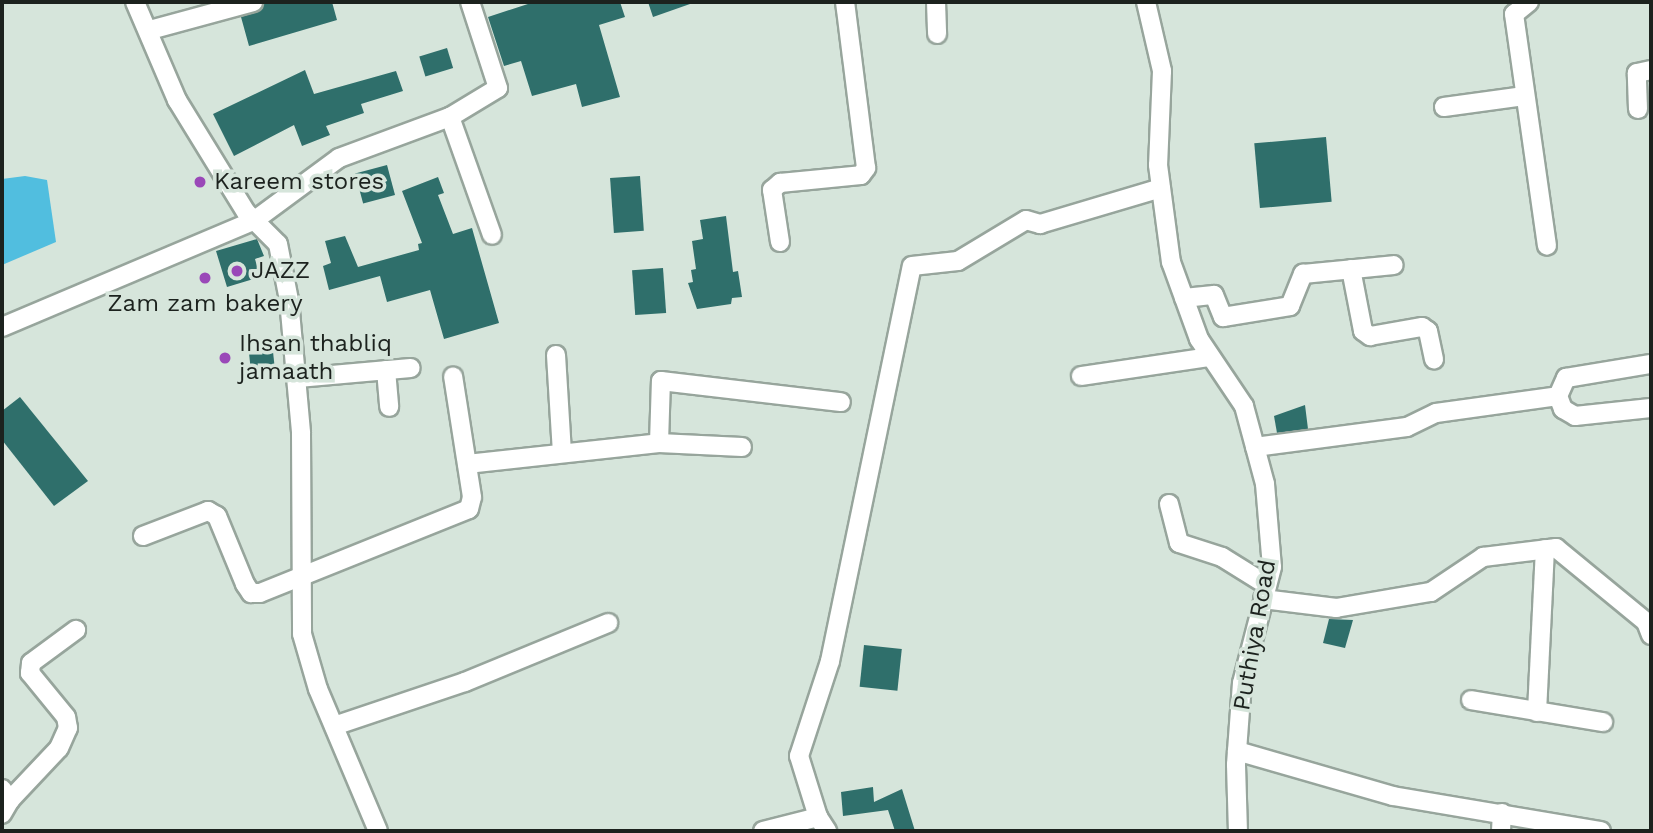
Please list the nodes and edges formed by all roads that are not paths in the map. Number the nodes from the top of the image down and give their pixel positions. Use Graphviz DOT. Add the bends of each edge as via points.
graph roads {
  1 [pos="135,2"];
  2 [pos="253,2"];
  3 [pos="470,2"];
  4 [pos="845,2"];
  5 [pos="936,2"];
  6 [pos="1146,2"];
  7 [pos="1529,2"];
  8 [pos="150,30"];
  9 [pos="937,34"];
  10 [pos="1651,70"];
  11 [pos="1524,96"];
  12 [pos="1444,107"];
  13 [pos="1638,108"];
  14 [pos="450,117"];
  15 [pos="1161,188"];
  16 [pos="255,220"];
  17 [pos="492,235"];
  18 [pos="780,242"];
  19 [pos="1547,246"];
  20 [pos="1394,265"];
  21 [pos="1351,270"];
  22 [pos="1184,298"];
  23 [pos="2,327"];
  24 [pos="556,355"];
  25 [pos="1210,357"];
  26 [pos="1434,359"];
  27 [pos="1651,364"];
  28 [pos="411,368"];
  29 [pos="386,370"];
  30 [pos="453,376"];
  31 [pos="1081,376"];
  32 [pos="298,378"];
  33 [pos="1558,396"];
  34 [pos="841,402"];
  35 [pos="389,407"];
  36 [pos="1651,408"];
  37 [pos="659,443"];
  38 [pos="743,447"];
  39 [pos="1255,447"];
  40 [pos="562,453"];
  41 [pos="467,464"];
  42 [pos="1169,504"];
  43 [pos="143,536"];
  44 [pos="1545,549"];
  45 [pos="304,574"];
  46 [pos="1265,592"];
  47 [pos="608,623"];
  48 [pos="76,630"];
  49 [pos="1651,635"];
  50 [pos="1471,700"];
  51 [pos="1537,712"];
  52 [pos="1603,722"];
  53 [pos="334,726"];
  54 [pos="1237,751"];
  55 [pos="4,801"];
  56 [pos="1502,822"];
  57 [pos="823,824"];
  58 [pos="378,831"];
  59 [pos="763,831"];
  60 [pos="1238,831"];
  61 [pos="1601,831"];
  1 -- 8 [label="street"];
  2 -- 8 [label="street"];
  3 -- 14 [label="street" via="498,88"];
  4 -- 18 [label="street" via="866,168 861,175 780,183 772,190"];
  5 -- 9 [label="street"];
  6 -- 15 [label="street, Puthiya Road" via="1162,71"];
  7 -- 11 [label="street" via="1514,14"];
  8 -- 16 [label="street" via="177,100"];
  10 -- 13 [label="street" via="1637,73"];
  11 -- 12 [label="street"];
  11 -- 19 [label="street"];
  14 -- 16 [label="street" via="339,158"];
  14 -- 17 [label="street"];
  15 -- 22 [label="street, Puthiya Road" via="1171,262"];
  15 -- 57 [label="street" via="1040,224 1026,220 958,261 912,266 830,661 799,756"];
  16 -- 23 [label="street"];
  16 -- 32 [label="street" via="278,244"];
  20 -- 21 [label="street"];
  21 -- 22 [label="street" via="1303,274 1290,306 1223,317 1214,295"];
  21 -- 26 [label="street" via="1363,331 1370,335 1422,327 1428,331"];
  22 -- 25 [label="street, Puthiya Road"];
  24 -- 40 [label="street"];
  25 -- 31 [label="street"];
  25 -- 39 [label="street, Puthiya Road" via="1244,406"];
  27 -- 33 [label="street" via="1566,378"];
  28 -- 29 [label="street"];
  29 -- 32 [label="street"];
  29 -- 35 [label="street"];
  30 -- 41 [label="street"];
  32 -- 45 [label="street"];
  33 -- 36 [label="street" via="1563,409 1575,416"];
  33 -- 39 [label="street" via="1436,413 1406,427"];
  34 -- 37 [label="street" via="661,381"];
  37 -- 38 [label="street"];
  37 -- 40 [label="street"];
  39 -- 46 [label="street, Puthiya Road" via="1265,484 1272,567"];
  40 -- 41 [label="street"];
  41 -- 45 [label="street" via="469,509"];
  42 -- 46 [label="street" via="1179,543 1222,557"];
  43 -- 45 [label="street" via="208,511 217,516 251,593"];
  44 -- 46 [label="street" via="1483,557 1432,592 1336,608"];
  44 -- 49 [label="street" via="1556,548 1646,622"];
  44 -- 51 [label="street"];
  45 -- 53 [label="street" via="302,634"];
  46 -- 54 [label="street, Puthiya Road" via="1242,683"];
  47 -- 53 [label="street" via="465,682"];
  48 -- 55 [label="street" via="31,663 30,673 66,717 68,728 59,748"];
  50 -- 51 [label="street"];
  51 -- 52 [label="street"];
  53 -- 58 [label="street"];
  54 -- 56 [label="street"];
  54 -- 60 [label="street, Puthiya Road"];
  56 -- 61 [label="street"];
  57 -- 59 [label="street"];
}
